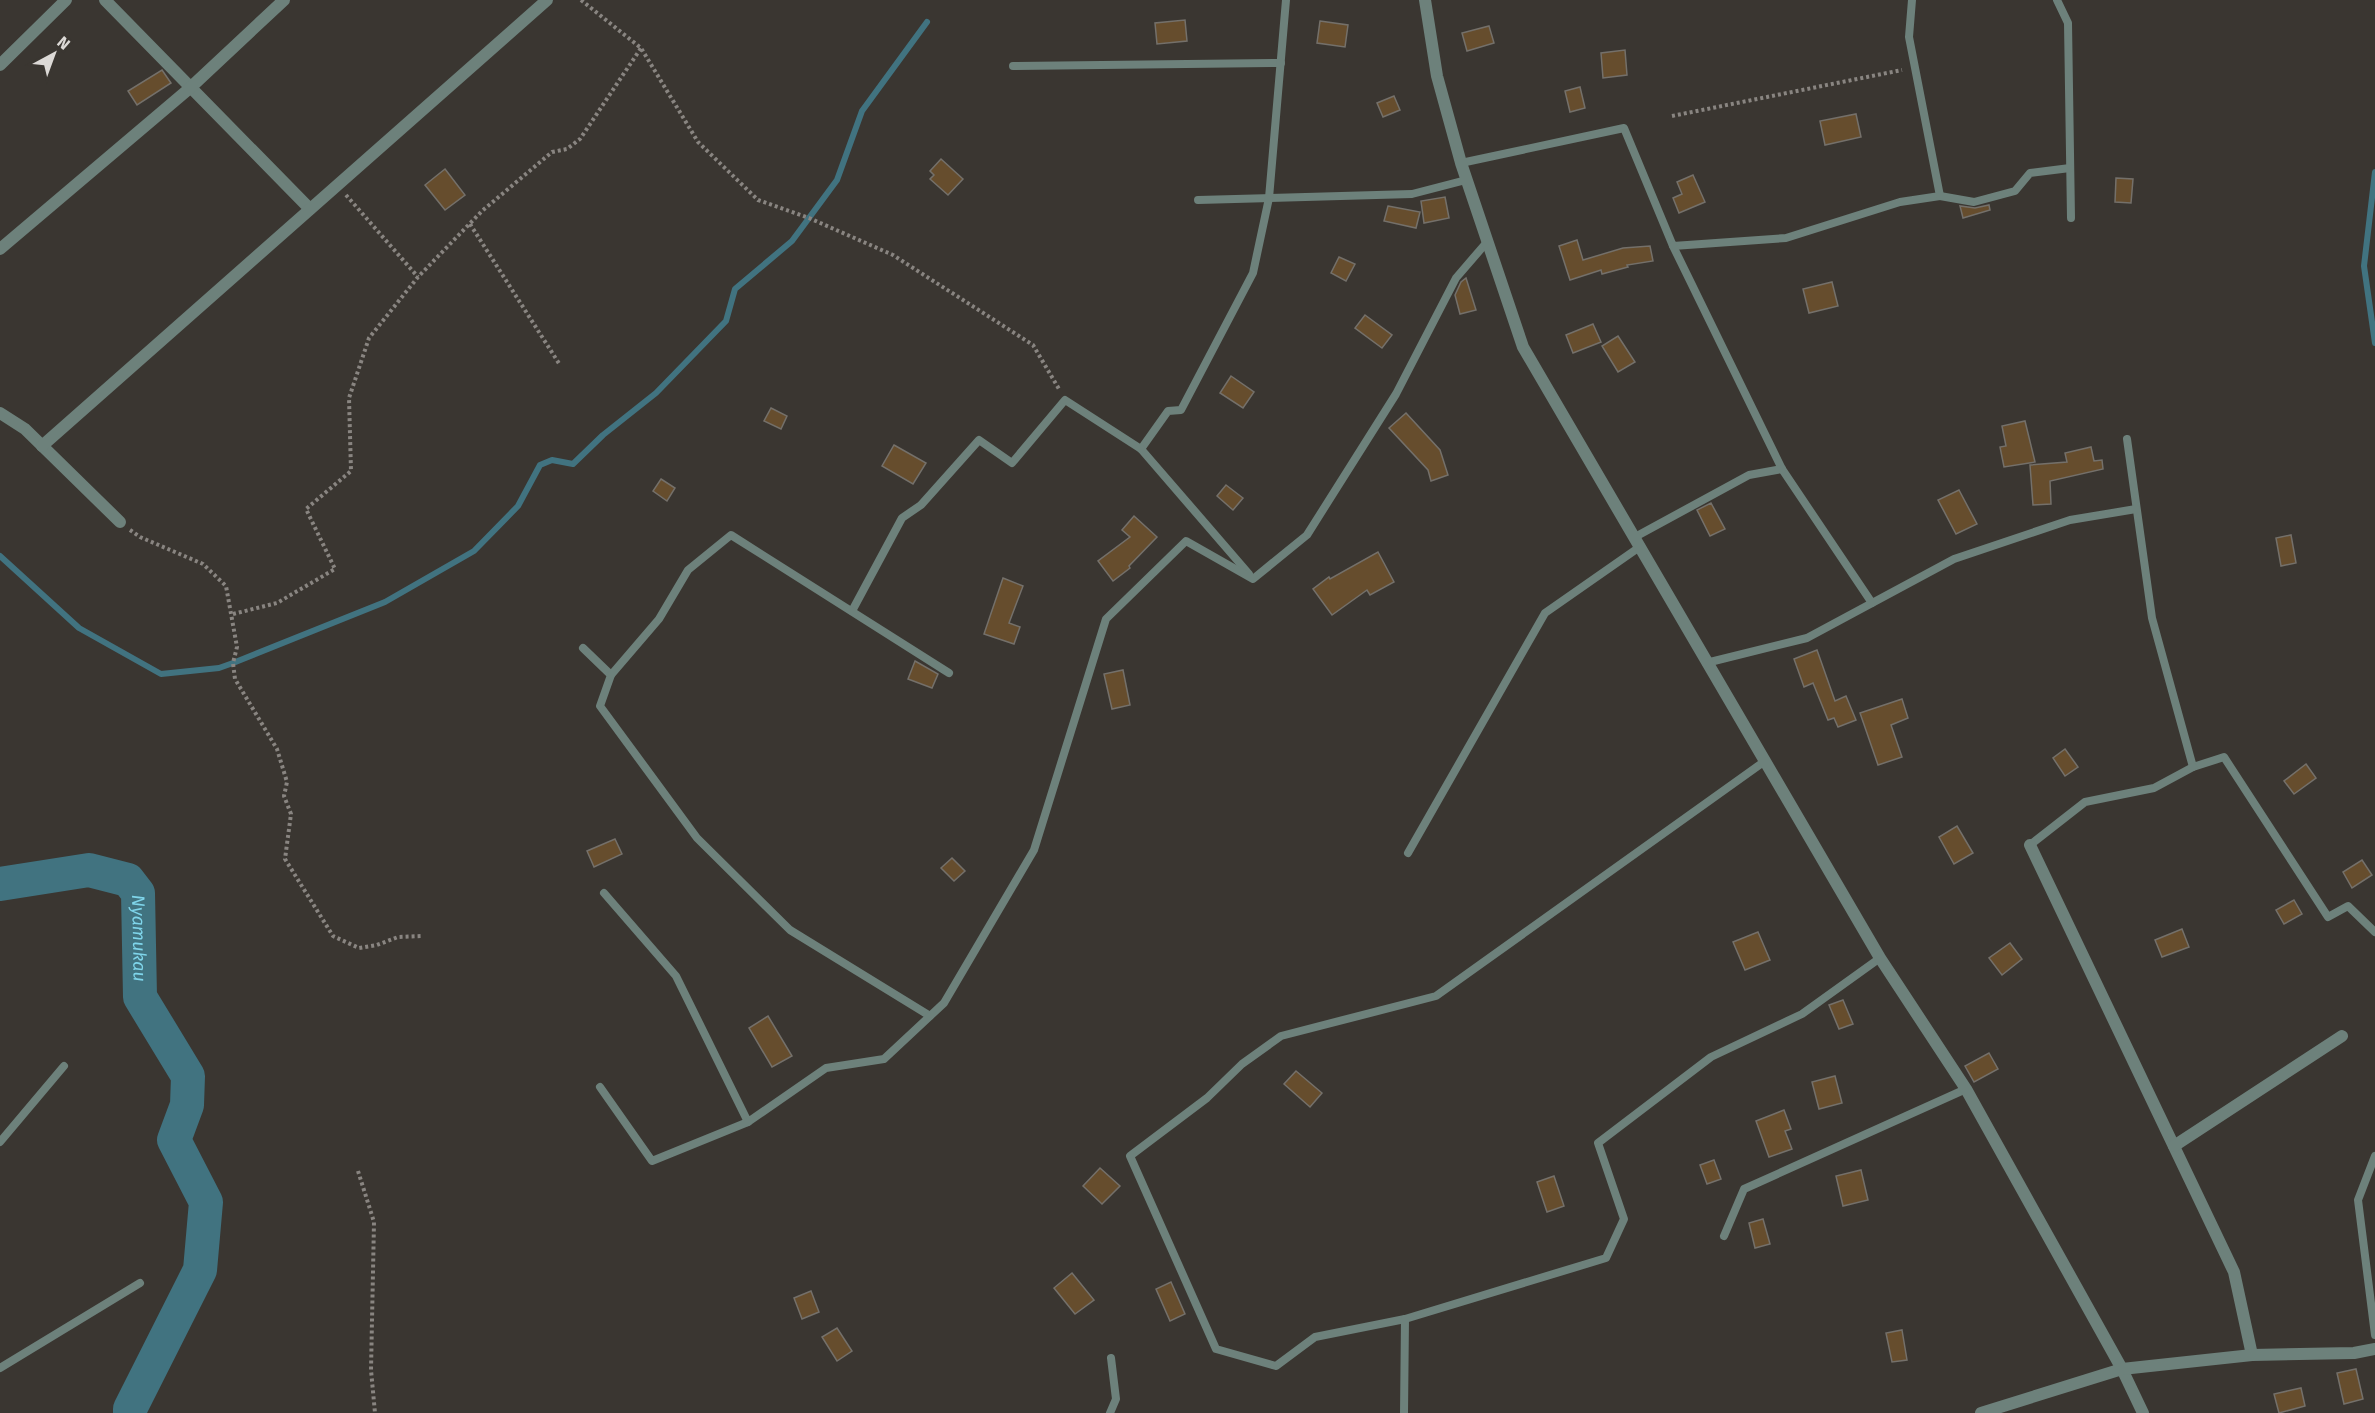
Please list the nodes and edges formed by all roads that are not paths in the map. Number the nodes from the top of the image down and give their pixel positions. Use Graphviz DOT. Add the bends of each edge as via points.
graph roads {
  1 [pos="66,0"];
  2 [pos="105,0"];
  3 [pos="284,0"];
  4 [pos="547,0"];
  5 [pos="1286,0"];
  6 [pos="1425,0"];
  7 [pos="1911,0"];
  8 [pos="2057,0"];
  9 [pos="1281,63"];
  10 [pos="0,65"];
  11 [pos="1013,66"];
  12 [pos="190,88"];
  13 [pos="1461,163"];
  14 [pos="2070,168"];
  15 [pos="1466,180"];
  16 [pos="1940,196"];
  17 [pos="1269,198"];
  18 [pos="1198,200"];
  19 [pos="310,210"];
  20 [pos="2071,218"];
  21 [pos="1487,242"];
  22 [pos="1672,246"];
  23 [pos="0,249"];
  24 [pos="0,413"];
  25 [pos="2127,439"];
  26 [pos="42,446"];
  27 [pos="1141,449"];
  28 [pos="1782,469"];
  29 [pos="2136,509"];
  30 [pos="120,522"];
  31 [pos="1638,542"];
  32 [pos="1253,579"];
  33 [pos="1872,603"];
  34 [pos="852,611"];
  35 [pos="583,648"];
  36 [pos="1706,663"];
  37 [pos="949,673"];
  38 [pos="611,675"];
  39 [pos="1765,761"];
  40 [pos="2193,767"];
  41 [pos="2030,845"];
  42 [pos="1408,853"];
  43 [pos="604,893"];
  44 [pos="2375,932"];
  45 [pos="1880,958"];
  46 [pos="930,1016"];
  47 [pos="2342,1036"];
  48 [pos="64,1066"];
  49 [pos="600,1087"];
  50 [pos="1966,1089"];
  51 [pos="748,1122"];
  52 [pos="0,1142"];
  53 [pos="2174,1146"];
  54 [pos="2375,1156"];
  55 [pos="1724,1236"];
  56 [pos="140,1283"];
  57 [pos="1405,1319"];
  58 [pos="2375,1335"];
  59 [pos="2375,1349"];
  60 [pos="2252,1355"];
  61 [pos="1111,1358"];
  62 [pos="0,1368"];
  63 [pos="2122,1369"];
  64 [pos="1110,1413"];
  65 [pos="1404,1413"];
  66 [pos="1981,1413"];
  67 [pos="2143,1413"];
  1 -- 10 [label="street"];
  2 -- 12 [label="street"];
  3 -- 12 [label="street"];
  4 -- 19 [label="street"];
  5 -- 9 [label="lane"];
  6 -- 13 [label="street" via="1437,76"];
  7 -- 16 [label="lane" via="1909,37"];
  8 -- 14 [label="lane" via="2067,23"];
  9 -- 11 [label="lane"];
  9 -- 17 [label="lane"];
  12 -- 19 [label="street"];
  12 -- 23 [label="street"];
  13 -- 15 [label="street"];
  13 -- 22 [label="lane" via="1624,128"];
  14 -- 16 [label="lane" via="2030,172 2015,192 1974,202"];
  14 -- 20 [label="lane"];
  15 -- 17 [label="lane" via="1412,194"];
  15 -- 21 [label="street"];
  16 -- 22 [label="lane" via="1900,202 1786,238"];
  17 -- 18 [label="lane"];
  17 -- 27 [label="lane" via="1253,273 1181,410 1168,411"];
  19 -- 26 [label="street"];
  21 -- 31 [label="street" via="1523,347"];
  21 -- 32 [label="lane" via="1456,278 1396,394 1306,535"];
  22 -- 28 [label="lane"];
  24 -- 26 [label="street"];
  25 -- 29 [label="lane"];
  26 -- 30 [label="street"];
  27 -- 32 [label="lane"];
  27 -- 34 [label="lane" via="1065,400 1012,463 979,440 921,506 902,518"];
  28 -- 31 [label="lane" via="1749,475"];
  28 -- 33 [label="lane"];
  29 -- 33 [label="lane" via="2070,520 1954,559"];
  29 -- 40 [label="lane" via="2152,618"];
  31 -- 36 [label="street"];
  31 -- 42 [label="lane" via="1545,613"];
  32 -- 46 [label="lane" via="1186,541 1106,619 1034,850 944,1003"];
  33 -- 36 [label="lane" via="1807,638"];
  34 -- 37 [label="lane"];
  34 -- 38 [label="lane" via="731,536 688,570 659,619"];
  35 -- 38 [label="lane"];
  36 -- 39 [label="street"];
  38 -- 46 [label="lane" via="600,706 697,838 790,930"];
  39 -- 45 [label="street"];
  39 -- 57 [label="lane" via="1436,996 1281,1036 1130,1156 1216,1349 1276,1366 1315,1337"];
  40 -- 41 [label="lane" via="2154,789 2085,802"];
  40 -- 44 [label="lane" via="2224,757 2328,917 2348,906"];
  41 -- 53 [label="street"];
  43 -- 51 [label="lane" via="676,976"];
  45 -- 50 [label="street"];
  45 -- 57 [label="lane" via="1802,1014 1711,1057 1598,1143 1624,1219 1606,1258"];
  46 -- 51 [label="lane" via="884,1059 826,1068"];
  47 -- 53 [label="street"];
  48 -- 52 [label="lane"];
  49 -- 51 [label="lane" via="652,1161"];
  50 -- 55 [label="lane" via="1744,1190"];
  50 -- 63 [label="street"];
  53 -- 60 [label="street" via="2234,1272"];
  54 -- 58 [label="lane" via="2358,1200"];
  56 -- 62 [label="lane"];
  57 -- 65 [label="lane"];
  59 -- 60 [label="street"];
  60 -- 63 [label="street"];
  61 -- 64 [label="lane" via="1116,1399"];
  63 -- 66 [label="street"];
  63 -- 67 [label="street"];
}
